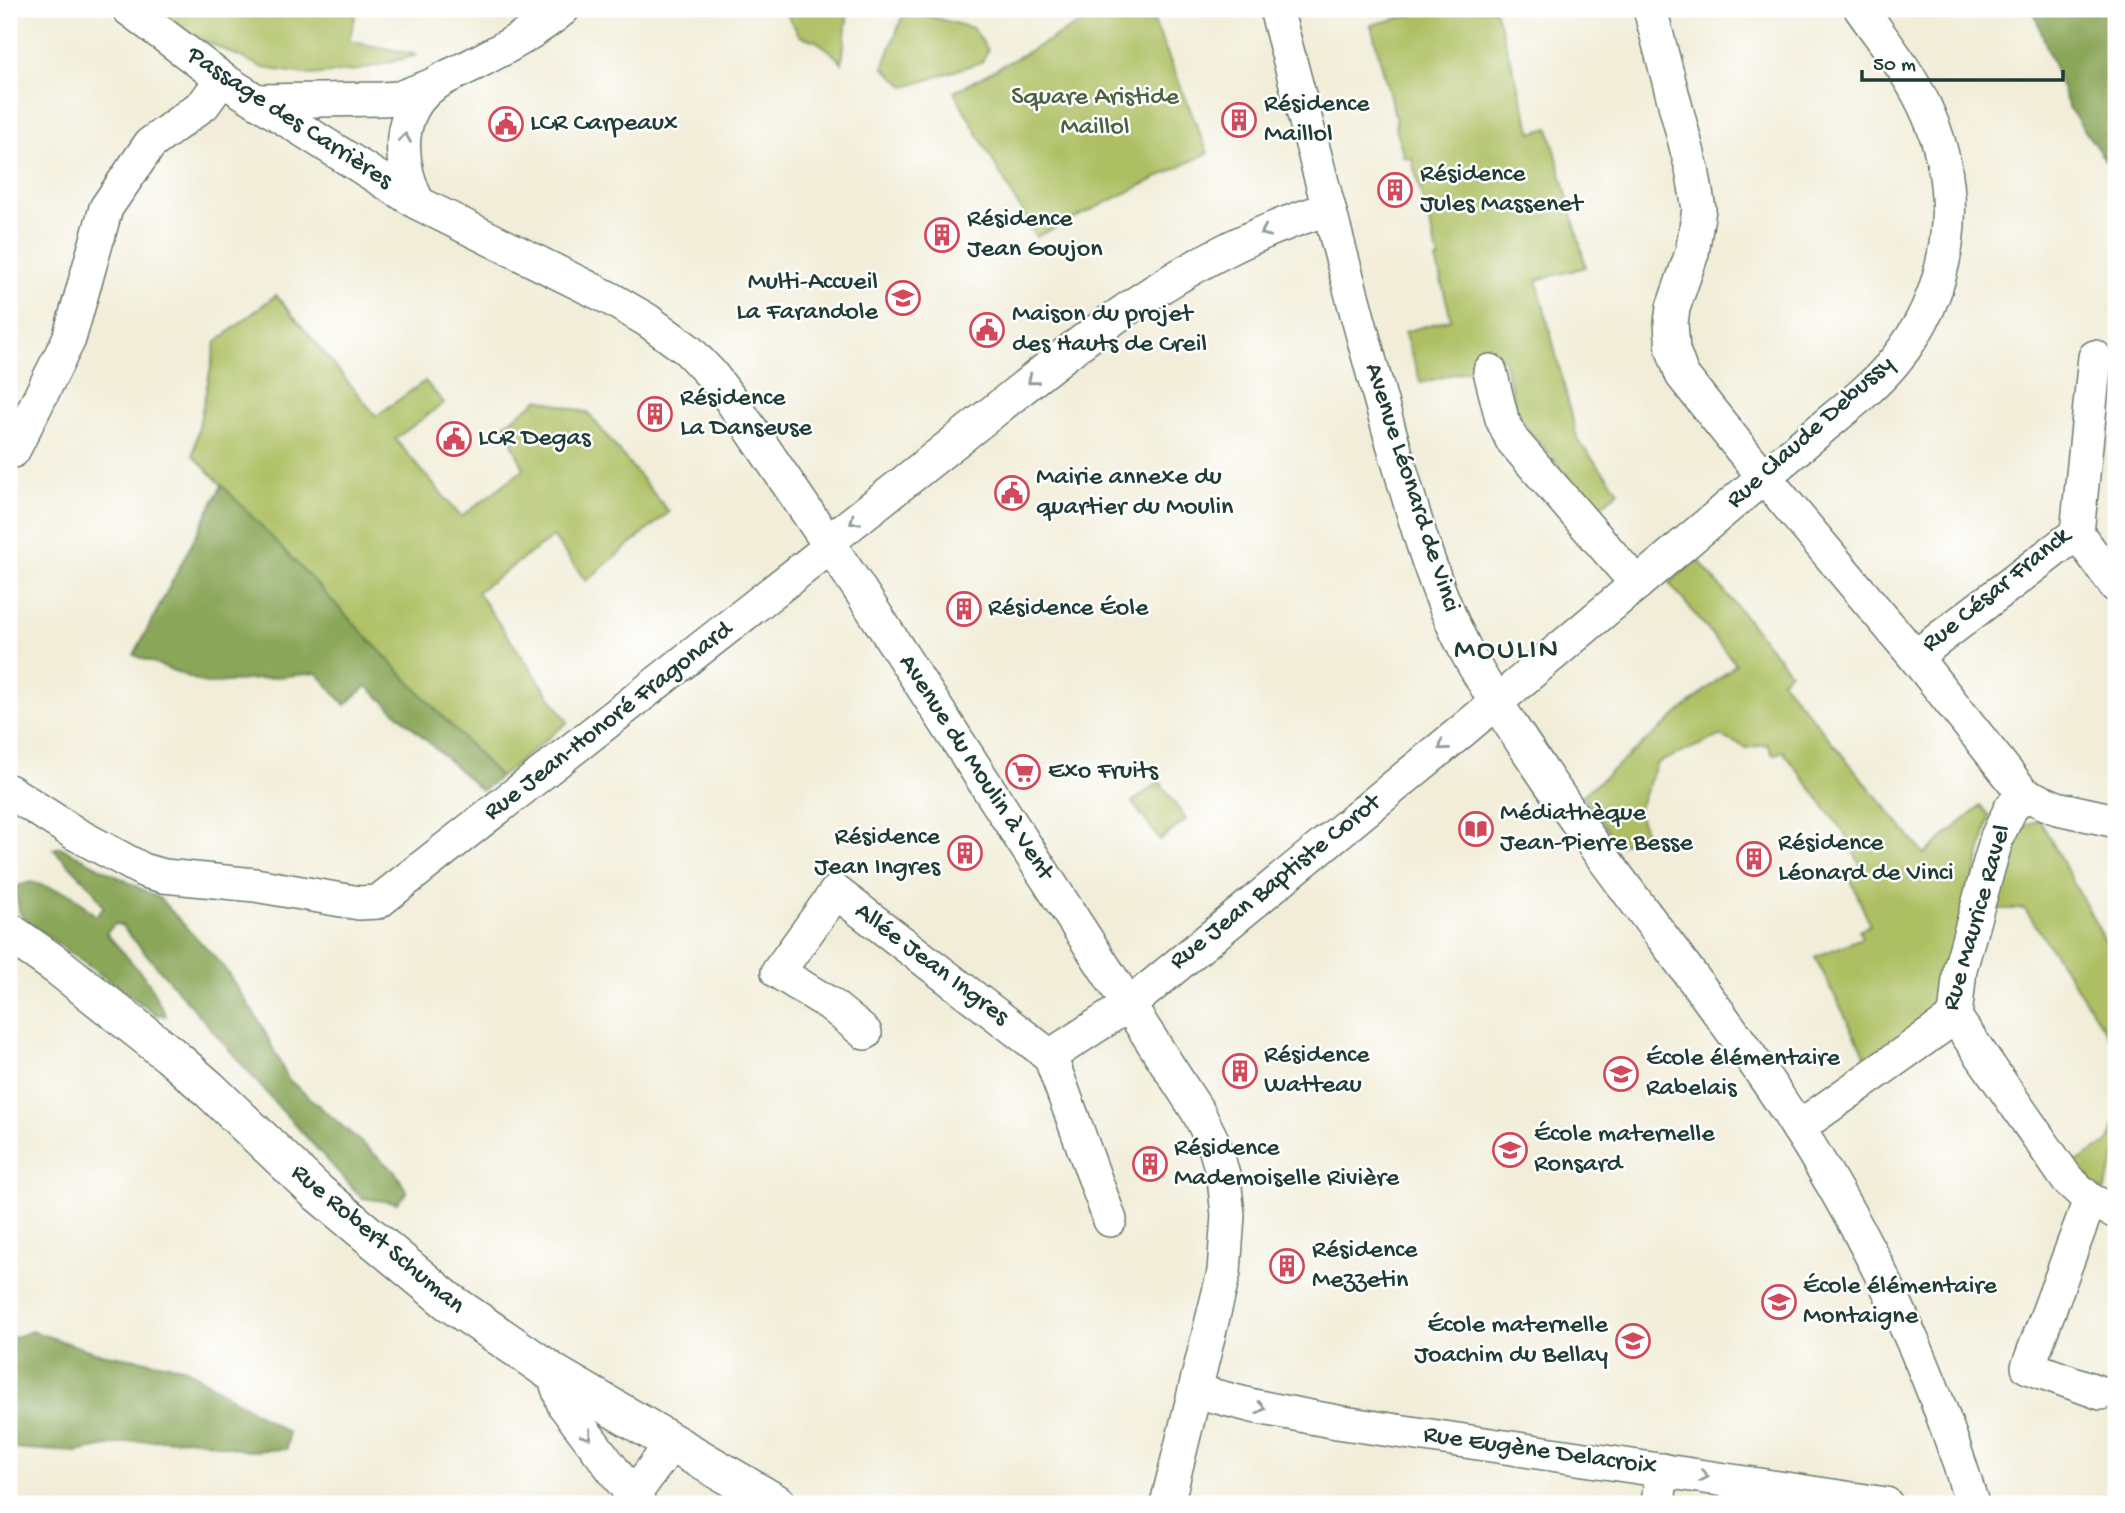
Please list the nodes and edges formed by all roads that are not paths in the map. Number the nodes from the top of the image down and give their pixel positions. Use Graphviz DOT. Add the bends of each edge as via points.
graph roads {
  1 [pos="129,9"];
  2 [pos="563,9"];
  3 [pos="1276,9"];
  4 [pos="1650,9"];
  5 [pos="1861,9"];
  6 [pos="222,79"];
  7 [pos="433,85"];
  8 [pos="257,101"];
  9 [pos="418,203"];
  10 [pos="1329,209"];
  11 [pos="2095,357"];
  12 [pos="1490,371"];
  13 [pos="13,452"];
  14 [pos="1764,477"];
  15 [pos="2077,533"];
  16 [pos="829,545"];
  17 [pos="1637,584"];
  18 [pos="2116,586"];
  19 [pos="1915,657"];
  20 [pos="1495,702"];
  21 [pos="12,793"];
  22 [pos="2024,794"];
  23 [pos="2116,821"];
  24 [pos="9,932"];
  25 [pos="1130,1004"];
  26 [pos="1955,1017"];
  27 [pos="865,1033"];
  28 [pos="1051,1056"];
  29 [pos="1798,1128"];
  30 [pos="2103,1206"];
  31 [pos="1110,1220"];
  32 [pos="556,1375"];
  33 [pos="1195,1391"];
  34 [pos="2101,1393"];
  35 [pos="671,1444"];
  36 [pos="1662,1470"];
  37 [pos="636,1500"];
  38 [pos="777,1504"];
  39 [pos="1167,1504"];
  40 [pos="1658,1504"];
  41 [pos="1886,1504"];
  42 [pos="1972,1504"];
  1 -- 6 [label="street, Passage des Carrières"];
  2 -- 7 [label="street" via="530,33"];
  3 -- 10 [label="street, Avenue Léonard de Vinci"];
  4 -- 14 [label="street, Rue Maurice Ravel" via="1699,209 1692,253 1674,308 1673,350 1689,387"];
  5 -- 14 [label="street, Rue Claude Debussy" via="1916,89 1936,135 1948,190 1943,262 1928,310 1893,363"];
  6 -- 8 [label="street, Passage des Carrières"];
  6 -- 13 [label="street" via="204,104 150,144 106,208 69,339"];
  7 -- 8 [label="street" via="400,98"];
  9 -- 7 [label="street, one-way" via="405,172 403,142 417,101"];
  8 -- 9 [label="street, Passage des Carrières"];
  9 -- 16 [label="street, Avenue du Moulin à Vent" via="631,310 688,350 722,387"];
  10 -- 16 [label="street, Rue Jean-Honoré Fragonard, one-way" via="1260,234 1160,286 1077,345"];
  10 -- 20 [label="street, Avenue Léonard de Vinci" via="1427,555 1464,647"];
  11 -- 15 [label="street, Rue César Franck"];
  12 -- 17 [label="street" via="1502,419 1513,440"];
  14 -- 17 [label="street, Rue Claude Debussy"];
  14 -- 19 [label="street, Rue Maurice Ravel"];
  15 -- 18 [label="street"];
  15 -- 19 [label="street, Rue César Franck"];
  16 -- 21 [label="street, Rue Jean-Honoré Fragonard" via="378,902 153,874 76,834"];
  16 -- 25 [label="street, Avenue du Moulin à Vent"];
  17 -- 20 [label="street, Rue Claude Debussy"];
  19 -- 22 [label="street, Rue Maurice Ravel"];
  20 -- 25 [label="street, Rue Jean Baptiste Corot, one-way"];
  20 -- 29 [label="street, Avenue Léonard de Vinci" via="1576,823 1740,1042"];
  22 -- 23 [label="street" via="2057,808"];
  22 -- 26 [label="street, Rue Maurice Ravel" via="2011,808 1997,837 1960,970"];
  24 -- 32 [label="main road, Rue Robert Schuman" via="192,1074 317,1192 431,1288"];
  25 -- 28 [label="street, Rue Jean Baptiste Corot"];
  25 -- 33 [label="street, Avenue du Moulin à Vent" via="1202,1119 1224,1178 1228,1215 1224,1272"];
  26 -- 29 [label="street, Rue Maurice Ravel"];
  26 -- 30 [label="street" via="2056,1166 2076,1189"];
  27 -- 28 [label="street, Allée Jean Ingres" via="830,1004 778,972 836,892"];
  28 -- 31 [label="street"];
  29 -- 42 [label="street, Avenue Léonard de Vinci" via="1853,1217 1902,1315 1942,1410"];
  30 -- 34 [label="street" via="2028,1367"];
  32 -- 35 [label="main road, Rue Robert Schuman"];
  32 -- 37 [label="street, one-way" via="564,1405"];
  33 -- 36 [label="street, Rue Eugène Delacroix, one-way" via="1338,1422"];
  33 -- 39 [label="street, Avenue du Moulin à Vent"];
  35 -- 37 [label="street"];
  35 -- 38 [label="main road, Rue Robert Schuman"];
  36 -- 40 [label="street"];
  36 -- 41 [label="street, Rue Eugène Delacroix, one-way"];
}
